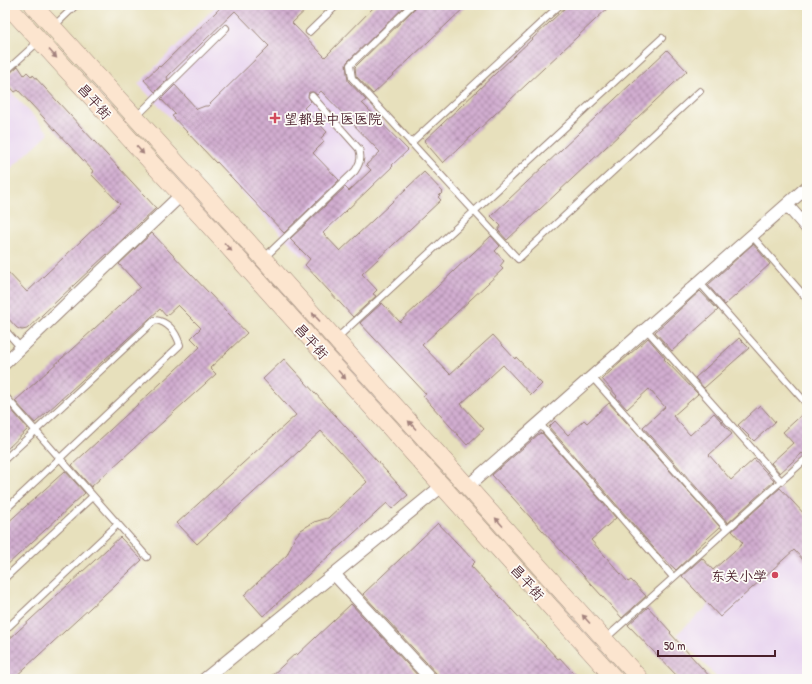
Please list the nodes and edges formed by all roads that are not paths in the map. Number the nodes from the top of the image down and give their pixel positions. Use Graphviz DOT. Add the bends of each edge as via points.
graph roads {
  1 [pos="7,5"];
  2 [pos="33,5"];
  3 [pos="76,5"];
  4 [pos="337,5"];
  5 [pos="412,5"];
  6 [pos="560,5"];
  7 [pos="53,27"];
  8 [pos="226,28"];
  9 [pos="309,32"];
  10 [pos="662,38"];
  11 [pos="40,40"];
  12 [pos="5,72"];
  13 [pos="700,91"];
  14 [pos="312,96"];
  15 [pos="136,118"];
  16 [pos="411,143"];
  17 [pos="807,187"];
  18 [pos="181,195"];
  19 [pos="787,205"];
  20 [pos="474,211"];
  21 [pos="807,228"];
  22 [pos="752,236"];
  23 [pos="264,259"];
  24 [pos="699,282"];
  25 [pos="807,299"];
  26 [pos="646,329"];
  27 [pos="5,330"];
  28 [pos="336,339"];
  29 [pos="21,348"];
  30 [pos="5,362"];
  31 [pos="592,377"];
  32 [pos="5,396"];
  33 [pos="807,404"];
  34 [pos="539,423"];
  35 [pos="36,431"];
  36 [pos="60,458"];
  37 [pos="807,458"];
  38 [pos="5,459"];
  39 [pos="780,481"];
  40 [pos="442,486"];
  41 [pos="468,486"];
  42 [pos="93,496"];
  43 [pos="5,510"];
  44 [pos="118,524"];
  45 [pos="727,529"];
  46 [pos="148,557"];
  47 [pos="334,574"];
  48 [pos="674,577"];
  49 [pos="5,578"];
  50 [pos="5,630"];
  51 [pos="604,639"];
  52 [pos="205,679"];
  53 [pos="431,679"];
  54 [pos="615,679"];
  55 [pos="640,679"];
  1 -- 11 [label="street, 昌平街"];
  2 -- 7 [label="street, 昌平街"];
  3 -- 7 [label="lane"];
  4 -- 9 [label="lane"];
  5 -- 16 [label="lane" via="350,65 352,78"];
  6 -- 16 [label="lane"];
  7 -- 15 [label="street, 昌平街"];
  8 -- 15 [label="lane"];
  10 -- 20 [label="lane"];
  11 -- 12 [label="lane"];
  11 -- 18 [label="street, 昌平街, one-way"];
  13 -- 20 [label="lane" via="518,259"];
  14 -- 23 [label="lane" via="359,149 360,163 355,172"];
  15 -- 23 [label="street, 昌平街"];
  16 -- 20 [label="lane"];
  17 -- 19 [label="street"];
  18 -- 29 [label="street"];
  18 -- 40 [label="street, 昌平街, one-way"];
  19 -- 21 [label="street"];
  19 -- 22 [label="street"];
  20 -- 28 [label="lane"];
  22 -- 24 [label="street"];
  22 -- 25 [label="lane"];
  28 -- 23 [label="street, 昌平街, one-way"];
  24 -- 26 [label="street"];
  24 -- 33 [label="lane"];
  26 -- 31 [label="street"];
  26 -- 39 [label="lane"];
  27 -- 29 [label="lane"];
  41 -- 28 [label="street, 昌平街, one-way"];
  29 -- 30 [label="street"];
  31 -- 34 [label="street"];
  31 -- 45 [label="lane"];
  32 -- 35 [label="lane"];
  34 -- 41 [label="street"];
  34 -- 48 [label="lane"];
  35 -- 36 [label="lane"];
  35 -- 36 [label="lane" via="154,320 167,324 177,335 180,345"];
  35 -- 38 [label="lane"];
  36 -- 42 [label="lane"];
  36 -- 43 [label="lane"];
  37 -- 39 [label="lane"];
  39 -- 45 [label="lane"];
  40 -- 47 [label="street"];
  40 -- 54 [label="street, 昌平街"];
  51 -- 41 [label="street, 昌平街, one-way"];
  42 -- 44 [label="lane"];
  42 -- 49 [label="lane"];
  44 -- 46 [label="lane"];
  44 -- 50 [label="lane"];
  45 -- 48 [label="lane"];
  47 -- 52 [label="street"];
  47 -- 53 [label="street"];
  48 -- 51 [label="lane"];
  51 -- 55 [label="street, 昌平街"];
}
